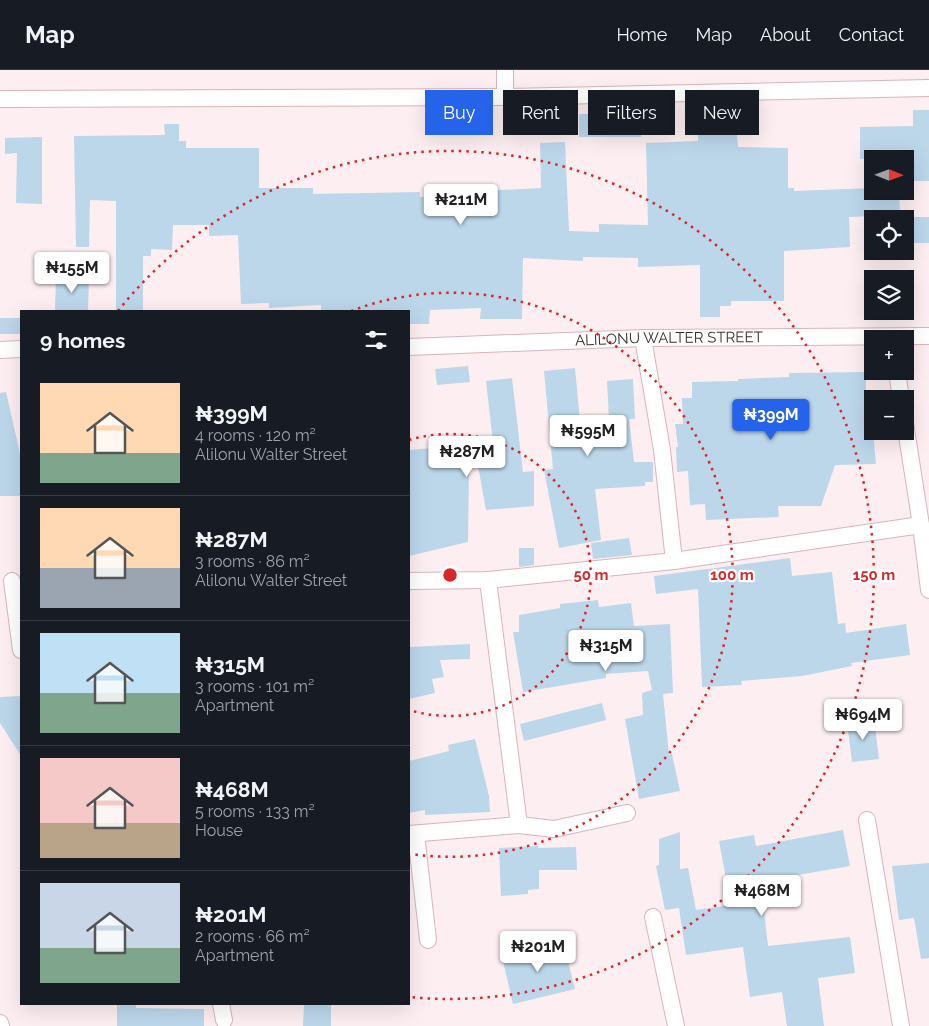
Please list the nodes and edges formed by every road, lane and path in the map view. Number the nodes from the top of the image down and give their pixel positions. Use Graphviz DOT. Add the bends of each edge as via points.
graph roads {
  1 [pos="505,70"];
  2 [pos="929,88"];
  3 [pos="504,90"];
  4 [pos="578,95"];
  5 [pos="503,97"];
  6 [pos="0,99"];
  7 [pos="914,336"];
  8 [pos="929,336"];
  9 [pos="864,337"];
  10 [pos="643,338"];
  11 [pos="410,347"];
  12 [pos="20,349"];
  13 [pos="0,350"];
  14 [pos="908,440"];
  15 [pos="921,525"];
  16 [pos="674,561"];
  17 [pos="488,580"];
  18 [pos="11,581"];
  19 [pos="410,581"];
  20 [pos="929,590"];
  21 [pos="20,643"];
  22 [pos="627,813"];
  23 [pos="867,820"];
  24 [pos="519,825"];
  25 [pos="412,834"];
  26 [pos="653,917"];
  27 [pos="428,940"];
  28 [pos="676,1026"];
  29 [pos="901,1026"];
  1 -- 3 [label="street"];
  2 -- 4 [label="street"];
  5 -- 6 [label="street"];
  7 -- 8 [label="street, ALILONU WALTER STREET"];
  9 -- 10 [label="street, ALILONU WALTER STREET"];
  10 -- 11 [label="street, ALILONU WALTER STREET"];
  10 -- 16 [label="street" via="662,450"];
  12 -- 13 [label="street"];
  14 -- 15 [label="street"];
  15 -- 16 [label="street"];
  15 -- 20 [label="street"];
  16 -- 17 [label="street"];
  17 -- 19 [label="street"];
  17 -- 24 [label="street"];
  18 -- 21 [label="street"];
  22 -- 24 [label="street" via="554,828"];
  23 -- 29 [label="street"];
  24 -- 25 [label="street"];
  25 -- 27 [label="street"];
  26 -- 28 [label="street"];
}
